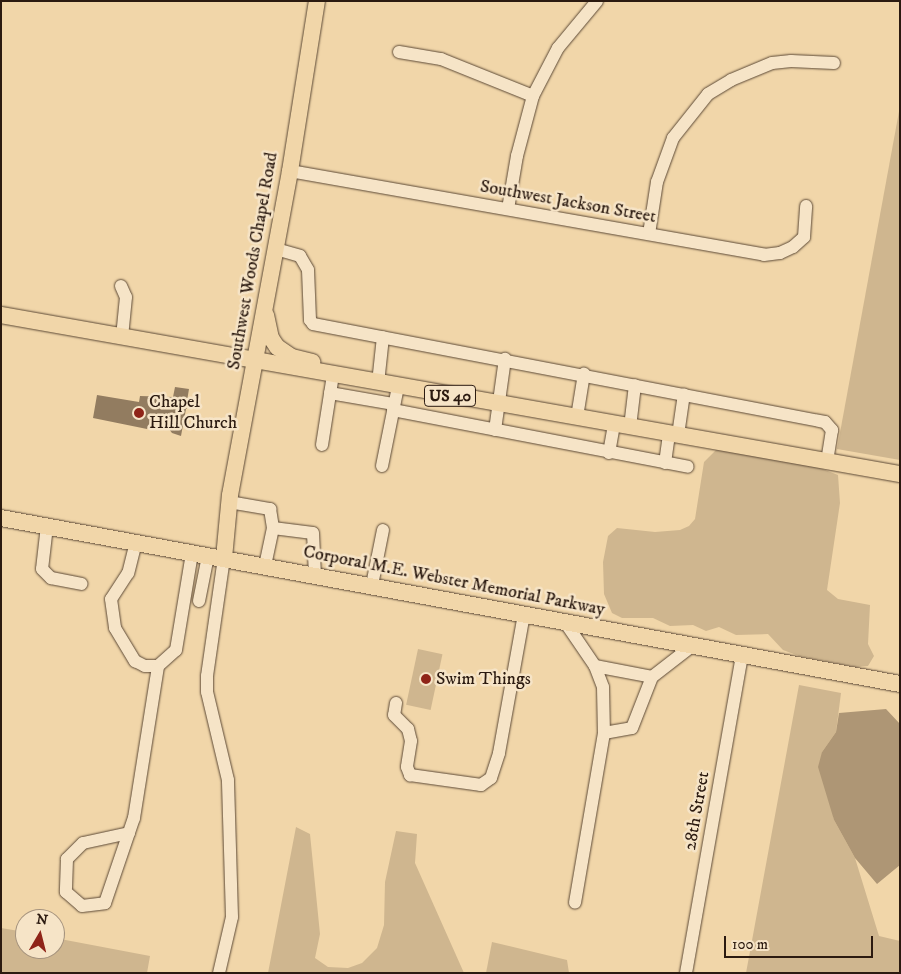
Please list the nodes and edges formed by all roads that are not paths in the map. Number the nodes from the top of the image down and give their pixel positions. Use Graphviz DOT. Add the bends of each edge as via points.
graph roads {
  1 [pos="317,1"];
  2 [pos="596,1"];
  3 [pos="399,52"];
  4 [pos="834,63"];
  5 [pos="533,96"];
  6 [pos="290,171"];
  7 [pos="806,206"];
  8 [pos="508,209"];
  9 [pos="649,234"];
  10 [pos="276,249"];
  11 [pos="121,286"];
  12 [pos="265,305"];
  13 [pos="1,315"];
  14 [pos="122,337"];
  15 [pos="383,337"];
  16 [pos="505,359"];
  17 [pos="255,362"];
  18 [pos="584,374"];
  19 [pos="333,375"];
  20 [pos="378,383"];
  21 [pos="636,384"];
  22 [pos="398,386"];
  23 [pos="330,393"];
  24 [pos="684,394"];
  25 [pos="500,404"];
  26 [pos="394,407"];
  27 [pos="577,418"];
  28 [pos="622,425"];
  29 [pos="495,430"];
  30 [pos="674,434"];
  31 [pos="322,445"];
  32 [pos="609,452"];
  33 [pos="827,461"];
  34 [pos="665,463"];
  35 [pos="382,466"];
  36 [pos="688,468"];
  37 [pos="900,474"];
  38 [pos="229,502"];
  39 [pos="1,518"];
  40 [pos="47,526"];
  41 [pos="273,528"];
  42 [pos="383,530"];
  43 [pos="136,542"];
  44 [pos="192,552"];
  45 [pos="216,557"];
  46 [pos="265,566"];
  47 [pos="315,575"];
  48 [pos="80,584"];
  49 [pos="372,585"];
  50 [pos="193,600"];
  51 [pos="217,604"];
  52 [pos="524,614"];
  53 [pos="565,622"];
  54 [pos="692,646"];
  55 [pos="742,656"];
  56 [pos="158,666"];
  57 [pos="595,666"];
  58 [pos="652,677"];
  59 [pos="900,684"];
  60 [pos="396,703"];
  61 [pos="604,733"];
  62 [pos="129,833"];
  63 [pos="575,903"];
  64 [pos="219,973"];
  65 [pos="686,973"];
  1 -- 6 [label="main road, Southwest Woods Chapel Road"];
  2 -- 5 [label="street" via="558,48"];
  3 -- 5 [label="street" via="449,62"];
  4 -- 9 [label="street" via="791,61 772,64 731,80 708,94 673,138 657,182"];
  5 -- 8 [label="street" via="517,156"];
  6 -- 8 [label="street, Southwest Jackson Street"];
  6 -- 10 [label="main road, Southwest Woods Chapel Road"];
  7 -- 9 [label="street, Southwest Jackson Street" via="804,237 780,254 764,255"];
  8 -- 9 [label="street, Southwest Jackson Street"];
  10 -- 12 [label="main road, Southwest Woods Chapel Road"];
  10 -- 15 [label="street" via="300,256 308,270 310,320 313,324"];
  11 -- 14 [label="street" via="126,297"];
  12 -- 17 [label="main road, Southwest Woods Chapel Road"];
  12 -- 20 [label="main road" via="271,338 284,353 362,374"];
  13 -- 14 [label="main road, US 40"];
  14 -- 17 [label="main road, US 40"];
  15 -- 16 [label="street"];
  15 -- 20 [label="street"];
  16 -- 18 [label="street"];
  16 -- 25 [label="street"];
  17 -- 19 [label="main road, US 40"];
  17 -- 38 [label="main road, Southwest Woods Chapel Road"];
  18 -- 21 [label="street"];
  18 -- 27 [label="street"];
  19 -- 20 [label="main road, US 40"];
  19 -- 23 [label="street"];
  20 -- 22 [label="main road, US 40"];
  21 -- 24 [label="street"];
  21 -- 28 [label="street"];
  22 -- 25 [label="main road, US 40"];
  22 -- 26 [label="street"];
  23 -- 26 [label="street"];
  23 -- 31 [label="street"];
  24 -- 30 [label="street"];
  24 -- 33 [label="street" via="824,422 832,430"];
  25 -- 27 [label="main road, US 40"];
  25 -- 29 [label="street"];
  26 -- 29 [label="street"];
  26 -- 35 [label="street"];
  27 -- 28 [label="main road, US 40"];
  28 -- 30 [label="main road, US 40"];
  28 -- 32 [label="street"];
  29 -- 32 [label="street"];
  30 -- 33 [label="main road, US 40"];
  30 -- 34 [label="street"];
  32 -- 34 [label="street"];
  33 -- 37 [label="main road, US 40"];
  34 -- 36 [label="street"];
  38 -- 41 [label="street" via="270,509"];
  38 -- 45 [label="main road, Southwest Woods Chapel Road"];
  39 -- 40 [label="main road, Corporal M.E. Webster Memorial Parkway"];
  40 -- 43 [label="main road, Corporal M.E. Webster Memorial Parkway"];
  40 -- 48 [label="street" via="42,569 51,578"];
  41 -- 46 [label="street"];
  41 -- 47 [label="street" via="313,533"];
  42 -- 49 [label="street"];
  43 -- 44 [label="main road, Corporal M.E. Webster Memorial Parkway"];
  43 -- 56 [label="street" via="128,573 112,599 116,628 135,661 145,666"];
  44 -- 45 [label="main road, Corporal M.E. Webster Memorial Parkway"];
  44 -- 50 [label="street"];
  45 -- 46 [label="main road, Corporal M.E. Webster Memorial Parkway"];
  45 -- 50 [label="street"];
  45 -- 51 [label="street"];
  46 -- 47 [label="main road, Corporal M.E. Webster Memorial Parkway"];
  47 -- 49 [label="main road, Corporal M.E. Webster Memorial Parkway"];
  49 -- 52 [label="main road, Corporal M.E. Webster Memorial Parkway"];
  50 -- 51 [label="street"];
  50 -- 56 [label="street" via="176,650"];
  51 -- 64 [label="street" via="207,692 228,780 232,918"];
  52 -- 53 [label="main road, Corporal M.E. Webster Memorial Parkway"];
  52 -- 60 [label="street" via="499,754 491,778 480,785 410,775 407,767 411,741 408,729 394,715"];
  53 -- 54 [label="main road, Corporal M.E. Webster Memorial Parkway"];
  53 -- 57 [label="street"];
  54 -- 55 [label="main road, Corporal M.E. Webster Memorial Parkway"];
  54 -- 58 [label="street"];
  55 -- 59 [label="main road, Corporal M.E. Webster Memorial Parkway"];
  55 -- 65 [label="street, 28th Street"];
  56 -- 62 [label="street"];
  57 -- 58 [label="street"];
  57 -- 61 [label="street" via="603,687"];
  58 -- 61 [label="street" via="632,728"];
  61 -- 63 [label="street"];
  62 -- 62 [label="street" via="105,902 82,906 66,892 67,859 83,843"];
}
